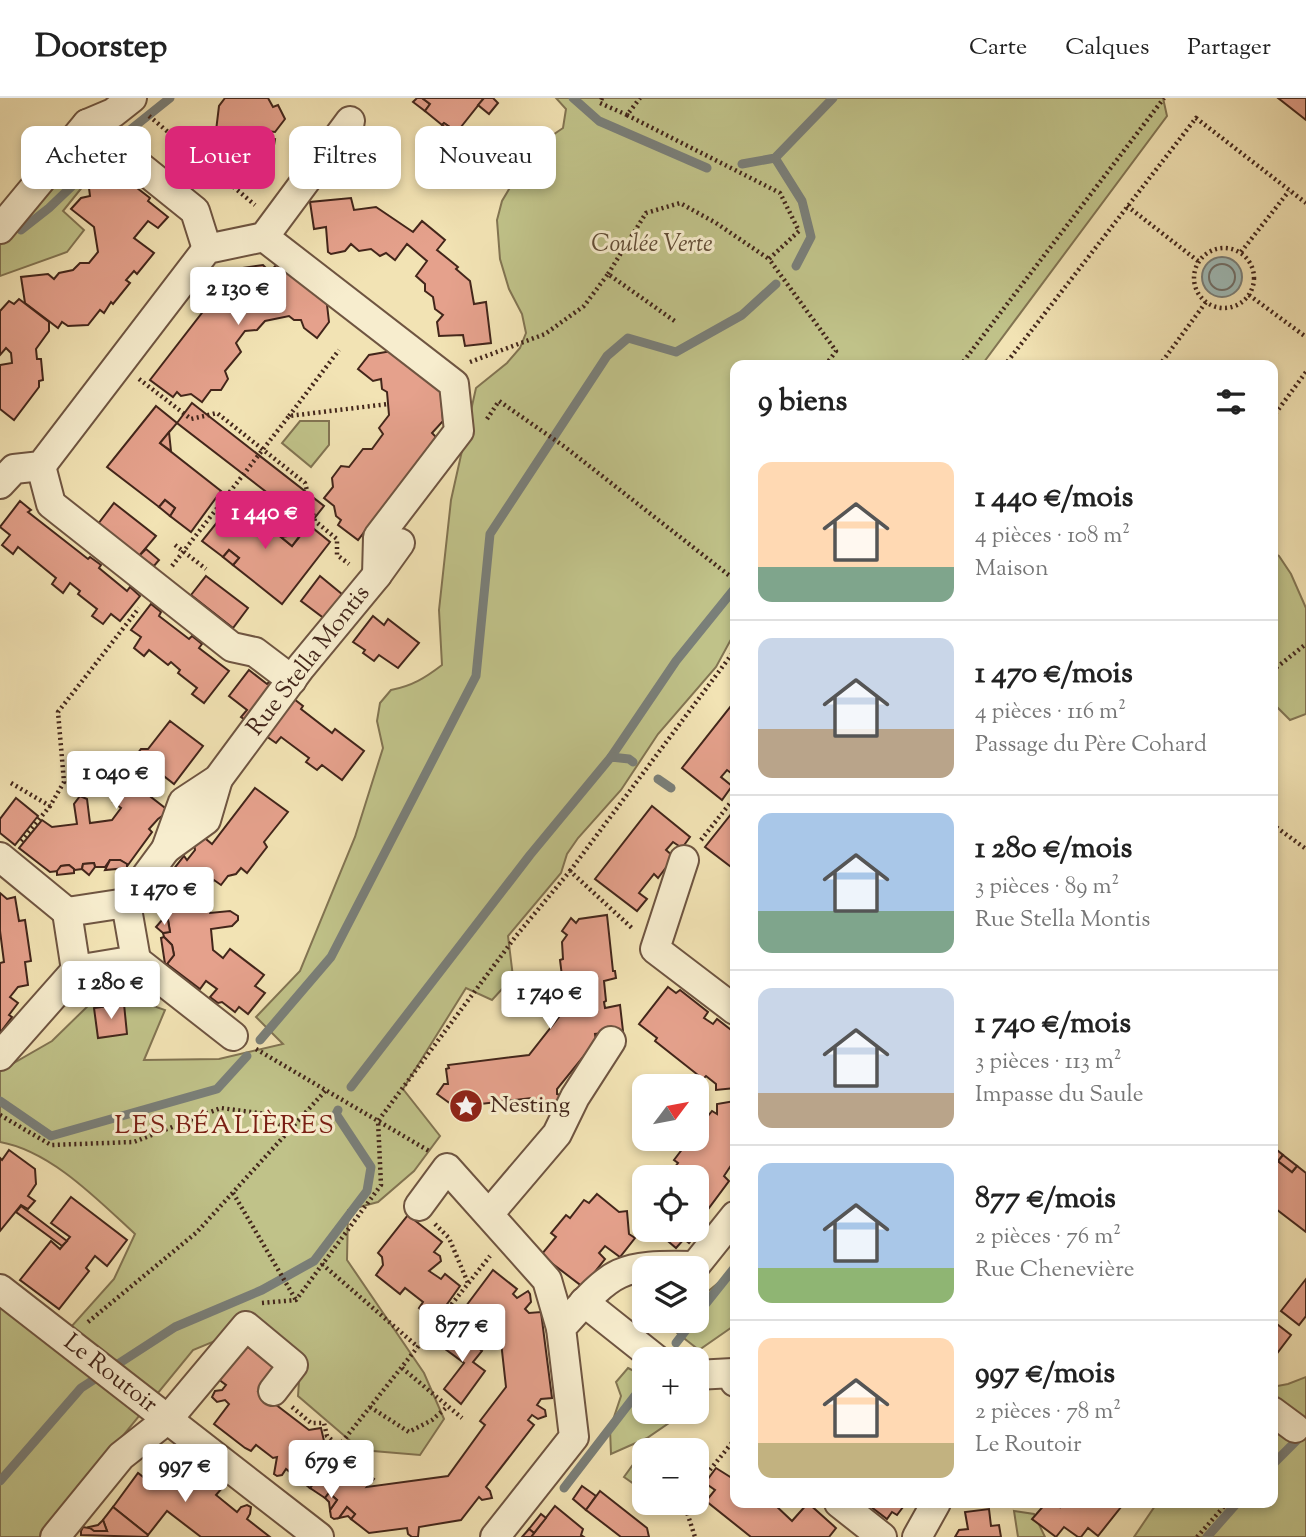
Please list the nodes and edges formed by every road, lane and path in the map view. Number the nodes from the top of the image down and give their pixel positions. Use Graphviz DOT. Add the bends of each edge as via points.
graph roads {
  1 [pos="132,98"];
  2 [pos="602,98"];
  3 [pos="640,98"];
  4 [pos="1164,98"];
  5 [pos="627,115"];
  6 [pos="154,121"];
  7 [pos="350,121"];
  8 [pos="87,124"];
  9 [pos="1289,191"];
  10 [pos="1306,203"];
  11 [pos="1127,206"];
  12 [pos="269,228"];
  13 [pos="0,229"];
  14 [pos="207,249"];
  15 [pos="1241,252"];
  16 [pos="769,258"];
  17 [pos="1198,261"];
  18 [pos="608,274"];
  19 [pos="1249,295"];
  20 [pos="1206,302"];
  21 [pos="676,322"];
  22 [pos="1306,337"];
  23 [pos="339,350"];
  24 [pos="829,360"];
  25 [pos="965,360"];
  26 [pos="1009,360"];
  27 [pos="1163,360"];
  28 [pos="469,363"];
  29 [pos="119,364"];
  30 [pos="1306,372"];
  31 [pos="499,401"];
  32 [pos="388,404"];
  33 [pos="1278,410"];
  34 [pos="289,416"];
  35 [pos="263,450"];
  36 [pos="41,466"];
  37 [pos="0,484"];
  38 [pos="400,542"];
  39 [pos="175,545"];
  40 [pos="184,551"];
  41 [pos="206,569"];
  42 [pos="730,578"];
  43 [pos="374,579"];
  44 [pos="155,587"];
  45 [pos="1306,644"];
  46 [pos="730,657"];
  47 [pos="1278,666"];
  48 [pos="292,680"];
  49 [pos="11,783"];
  50 [pos="730,803"];
  51 [pos="50,806"];
  52 [pos="41,816"];
  53 [pos="1278,828"];
  54 [pos="693,849"];
  55 [pos="1306,849"];
  56 [pos="0,857"];
  57 [pos="570,871"];
  58 [pos="126,903"];
  59 [pos="67,912"];
  60 [pos="655,949"];
  61 [pos="136,960"];
  62 [pos="76,970"];
  63 [pos="730,1006"];
  64 [pos="233,1036"];
  65 [pos="611,1041"];
  66 [pos="0,1056"];
  67 [pos="326,1090"];
  68 [pos="0,1115"];
  69 [pos="378,1121"];
  70 [pos="289,1131"];
  71 [pos="447,1168"];
  72 [pos="233,1193"];
  73 [pos="419,1206"];
  74 [pos="489,1214"];
  75 [pos="730,1222"];
  76 [pos="486,1261"];
  77 [pos="322,1264"];
  78 [pos="468,1284"];
  79 [pos="0,1289"];
  80 [pos="296,1300"];
  81 [pos="584,1302"];
  82 [pos="258,1303"];
  83 [pos="561,1328"];
  84 [pos="65,1340"];
  85 [pos="418,1347"];
  86 [pos="641,1347"];
  87 [pos="401,1368"];
  88 [pos="730,1373"];
  89 [pos="709,1374"];
  90 [pos="273,1391"];
  91 [pos="448,1406"];
  92 [pos="370,1407"];
  93 [pos="1278,1415"];
  94 [pos="462,1418"];
  95 [pos="168,1419"];
  96 [pos="1296,1428"];
  97 [pos="730,1445"];
  98 [pos="709,1472"];
  99 [pos="845,1508"];
  100 [pos="933,1508"];
  101 [pos="1222,1508"];
  102 [pos="688,1515"];
  103 [pos="55,1537"];
  104 [pos="320,1537"];
  105 [pos="495,1537"];
  106 [pos="695,1537"];
  107 [pos="882,1537"];
  108 [pos="918,1537"];
  109 [pos="1196,1537"];
  1 -- 8 [label="street"];
  2 -- 5 [label="path" via="600,103"];
  3 -- 5 [label="path"];
  4 -- 25 [label="path"];
  5 -- 16 [label="path" via="780,193 799,231"];
  6 -- 12 [label="path"];
  7 -- 12 [label="street"];
  8 -- 13 [label="street"];
  8 -- 14 [label="street" via="195,211"];
  9 -- 10 [label="path"];
  9 -- 11 [label="path" via="1196,118"];
  9 -- 15 [label="path"];
  11 -- 17 [label="path"];
  11 -- 26 [label="path"];
  12 -- 14 [label="street"];
  12 -- 43 [label="street" via="454,384 459,431 378,537"];
  14 -- 29 [label="street"];
  15 -- 17 [label="path" via="1213,249"];
  15 -- 19 [label="path" via="1252,267"];
  16 -- 18 [label="path" via="680,203 646,213"];
  16 -- 24 [label="path" via="836,351"];
  17 -- 20 [label="path" via="1193,279"];
  18 -- 21 [label="path"];
  18 -- 28 [label="path" via="584,306 545,334"];
  19 -- 20 [label="path" via="1224,308"];
  19 -- 22 [label="path"];
  20 -- 27 [label="path"];
  23 -- 34 [label="path"];
  29 -- 35 [label="path" via="191,419 217,413"];
  29 -- 36 [label="street"];
  30 -- 33 [label="path"];
  31 -- 42 [label="path" via="565,447"];
  32 -- 34 [label="path"];
  34 -- 35 [label="path"];
  35 -- 40 [label="path"];
  35 -- 43 [label="path" via="305,483 315,521 337,539 337,555"];
  36 -- 37 [label="street" via="13,469"];
  36 -- 44 [label="street" via="51,504"];
  38 -- 43 [label="street, Rue Stella Montis"];
  39 -- 40 [label="path"];
  40 -- 41 [label="path"];
  43 -- 48 [label="street, Rue Stella Montis"];
  44 -- 48 [label="street" via="232,647 255,652"];
  44 -- 51 [label="path" via="58,712 64,782"];
  45 -- 47 [label="path"];
  46 -- 57 [label="path"];
  48 -- 58 [label="street, Rue Stella Montis" via="218,779 206,820 166,849"];
  49 -- 51 [label="path"];
  50 -- 54 [label="path"];
  51 -- 52 [label="path"];
  53 -- 55 [label="path"];
  54 -- 60 [label="street"];
  56 -- 59 [label="street"];
  57 -- 60 [label="path"];
  57 -- 69 [label="path"];
  58 -- 59 [label="street"];
  58 -- 61 [label="street"];
  59 -- 62 [label="street"];
  60 -- 63 [label="street"];
  61 -- 62 [label="street"];
  61 -- 64 [label="street"];
  62 -- 66 [label="street"];
  64 -- 67 [label="path"];
  65 -- 74 [label="street" via="557,1134"];
  67 -- 69 [label="path"];
  67 -- 70 [label="path"];
  68 -- 70 [label="path" via="51,1144 134,1142 221,1108 265,1114"];
  69 -- 71 [label="path" via="433,1152"];
  69 -- 77 [label="path" via="381,1185"];
  70 -- 72 [label="path"];
  71 -- 73 [label="street"];
  71 -- 74 [label="street"];
  72 -- 80 [label="path"];
  72 -- 84 [label="path" via="197,1232"];
  73 -- 78 [label="path" via="449,1238"];
  74 -- 83 [label="street" via="547,1280"];
  75 -- 81 [label="street" via="695,1266 652,1265 618,1272"];
  76 -- 78 [label="path"];
  77 -- 80 [label="path"];
  77 -- 85 [label="path"];
  78 -- 85 [label="path"];
  79 -- 84 [label="street, Le Routoir"];
  80 -- 82 [label="path"];
  81 -- 83 [label="street"];
  81 -- 86 [label="street"];
  83 -- 105 [label="street" via="574,1437"];
  84 -- 95 [label="street, Le Routoir"];
  85 -- 87 [label="path"];
  87 -- 91 [label="path"];
  87 -- 92 [label="path"];
  88 -- 89 [label="street"];
  90 -- 92 [label="path" via="311,1423 324,1423 327,1436 339,1446"];
  90 -- 95 [label="street" via="293,1365 246,1326"];
  91 -- 92 [label="path" via="409,1432"];
  91 -- 94 [label="path"];
  93 -- 96 [label="street"];
  95 -- 103 [label="street" via="121,1456"];
  95 -- 104 [label="street, Le Routoir"];
  97 -- 98 [label="path"];
  99 -- 107 [label="street"];
  100 -- 108 [label="street"];
  101 -- 109 [label="path"];
  102 -- 106 [label="path"];
}
